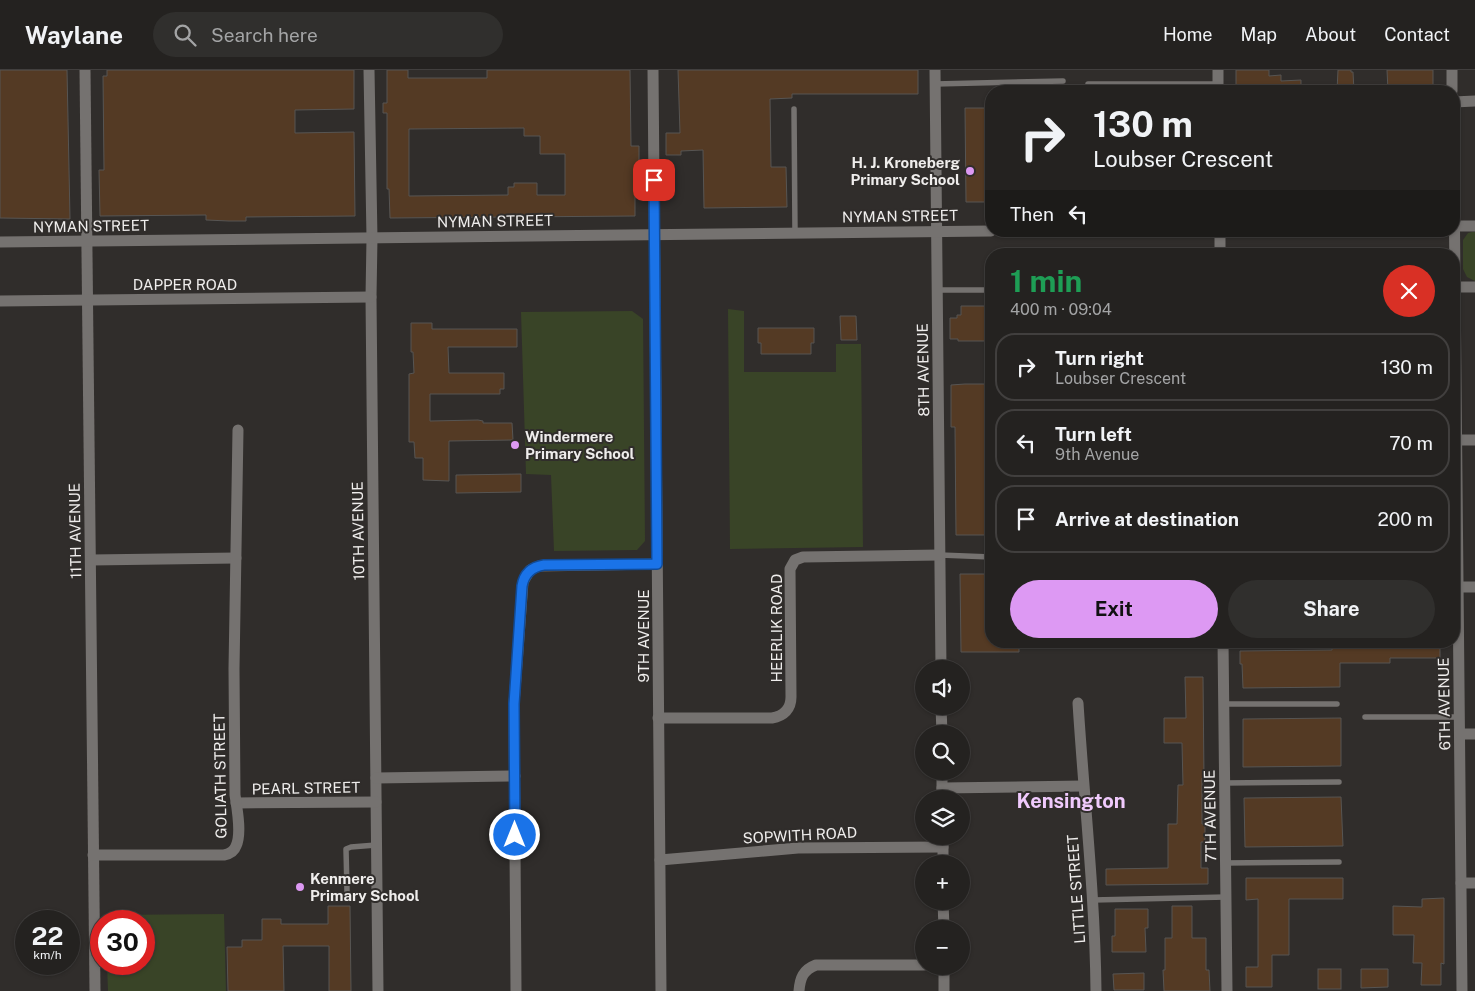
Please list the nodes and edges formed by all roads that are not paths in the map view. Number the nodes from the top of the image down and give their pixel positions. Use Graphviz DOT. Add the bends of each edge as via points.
graph roads {
  1 [pos="85,70"];
  2 [pos="369,70"];
  3 [pos="653,70"];
  4 [pos="935,70"];
  5 [pos="1218,70"];
  6 [pos="1452,70"];
  7 [pos="1063,81"];
  8 [pos="935,84"];
  9 [pos="1088,84"];
  10 [pos="1120,85"];
  11 [pos="1218,85"];
  12 [pos="1452,85"];
  13 [pos="1475,101"];
  14 [pos="1460,102"];
  15 [pos="794,109"];
  16 [pos="1460,226"];
  17 [pos="1475,226"];
  18 [pos="937,231"];
  19 [pos="985,231"];
  20 [pos="795,232"];
  21 [pos="654,234"];
  22 [pos="372,238"];
  23 [pos="88,241"];
  24 [pos="0,242"];
  25 [pos="1460,287"];
  26 [pos="1475,287"];
  27 [pos="937,290"];
  28 [pos="985,290"];
  29 [pos="371,297"];
  30 [pos="88,299"];
  31 [pos="0,301"];
  32 [pos="238,430"];
  33 [pos="1460,440"];
  34 [pos="1475,440"];
  35 [pos="940,555"];
  36 [pos="985,557"];
  37 [pos="236,558"];
  38 [pos="91,560"];
  39 [pos="657,564"];
  40 [pos="1460,587"];
  41 [pos="1475,587"];
  42 [pos="1223,648"];
  43 [pos="1457,648"];
  44 [pos="941,660"];
  45 [pos="1078,703"];
  46 [pos="1224,704"];
  47 [pos="1337,704"];
  48 [pos="1365,717"];
  49 [pos="1459,717"];
  50 [pos="658,718"];
  51 [pos="1460,734"];
  52 [pos="1475,734"];
  53 [pos="515,776"];
  54 [pos="376,778"];
  55 [pos="1339,782"];
  56 [pos="1224,783"];
  57 [pos="1083,786"];
  58 [pos="970,792"];
  59 [pos="376,802"];
  60 [pos="236,804"];
  61 [pos="915,842"];
  62 [pos="376,845"];
  63 [pos="94,855"];
  64 [pos="660,860"];
  65 [pos="1339,862"];
  66 [pos="1225,863"];
  67 [pos="1461,883"];
  68 [pos="1475,883"];
  69 [pos="347,891"];
  70 [pos="1226,897"];
  71 [pos="1093,900"];
  72 [pos="915,965"];
  73 [pos="944,975"];
  74 [pos="95,991"];
  75 [pos="378,991"];
  76 [pos="516,991"];
  77 [pos="661,991"];
  78 [pos="799,991"];
  79 [pos="944,991"];
  80 [pos="1096,991"];
  81 [pos="1227,991"];
  82 [pos="1462,991"];
  1 -- 23 [label="street, 11TH AVENUE"];
  2 -- 22 [label="street, 10TH AVENUE"];
  3 -- 21 [label="street, 9TH AVENUE"];
  4 -- 8 [label="street, 8TH AVENUE"];
  5 -- 11 [label="street"];
  6 -- 12 [label="street"];
  7 -- 8 [label="lane"];
  8 -- 18 [label="street, 8TH AVENUE"];
  9 -- 10 [label="lane"];
  13 -- 14 [label="street"];
  15 -- 20 [label="lane"];
  16 -- 17 [label="street"];
  18 -- 19 [label="street, NYMAN STREET"];
  18 -- 20 [label="street, NYMAN STREET"];
  18 -- 27 [label="street, 8TH AVENUE"];
  20 -- 21 [label="street, NYMAN STREET"];
  21 -- 22 [label="street, NYMAN STREET"];
  21 -- 39 [label="street, 9TH AVENUE"];
  22 -- 23 [label="street, NYMAN STREET"];
  22 -- 29 [label="street, 10TH AVENUE"];
  23 -- 24 [label="street, NYMAN STREET"];
  23 -- 30 [label="street, 11TH AVENUE"];
  25 -- 26 [label="street"];
  27 -- 28 [label="lane"];
  27 -- 35 [label="street, 8TH AVENUE"];
  29 -- 30 [label="street, DAPPER ROAD"];
  29 -- 54 [label="street, 10TH AVENUE"];
  30 -- 31 [label="street, DAPPER ROAD"];
  30 -- 38 [label="street, 11TH AVENUE"];
  32 -- 37 [label="street, GOLIATH STREET"];
  33 -- 34 [label="street"];
  35 -- 36 [label="lane"];
  35 -- 44 [label="street, 8TH AVENUE"];
  35 -- 50 [label="street, HEERLIK ROAD" via="803,557 795,560 790,570 791,702 786,712 772,718"];
  37 -- 38 [label="street"];
  37 -- 60 [label="street, GOLIATH STREET"];
  38 -- 63 [label="street, 11TH AVENUE"];
  39 -- 50 [label="street, 9TH AVENUE"];
  39 -- 53 [label="street" via="544,565 527,573 522,586 514,704"];
  40 -- 41 [label="street"];
  42 -- 46 [label="street, 7TH AVENUE"];
  43 -- 49 [label="street, 6TH AVENUE"];
  45 -- 57 [label="street, LITTLE STREET"];
  46 -- 47 [label="lane"];
  46 -- 56 [label="street, 7TH AVENUE"];
  48 -- 49 [label="lane"];
  49 -- 51 [label="street, 6TH AVENUE"];
  50 -- 64 [label="street, 9TH AVENUE"];
  51 -- 52 [label="street"];
  51 -- 67 [label="street, 6TH AVENUE"];
  53 -- 54 [label="street"];
  53 -- 76 [label="street"];
  54 -- 59 [label="street, 10TH AVENUE"];
  55 -- 56 [label="lane"];
  56 -- 66 [label="street, 7TH AVENUE"];
  57 -- 58 [label="street"];
  57 -- 71 [label="street, LITTLE STREET"];
  59 -- 60 [label="street, PEARL STREET"];
  59 -- 62 [label="street, 10TH AVENUE"];
  60 -- 63 [label="street, GOLIATH STREET" via="238,842 228,854"];
  61 -- 64 [label="street, SOPWITH ROAD"];
  62 -- 69 [label="lane" via="346,849"];
  62 -- 75 [label="street, 10TH AVENUE"];
  63 -- 74 [label="street, 11TH AVENUE"];
  64 -- 77 [label="street, 9TH AVENUE"];
  65 -- 66 [label="lane"];
  66 -- 70 [label="street, 7TH AVENUE"];
  67 -- 68 [label="street"];
  67 -- 82 [label="street, 6TH AVENUE"];
  70 -- 71 [label="lane"];
  70 -- 81 [label="street, 7TH AVENUE"];
  71 -- 80 [label="street, LITTLE STREET"];
  72 -- 78 [label="street" via="816,965 802,976"];
  73 -- 79 [label="street"];
}
